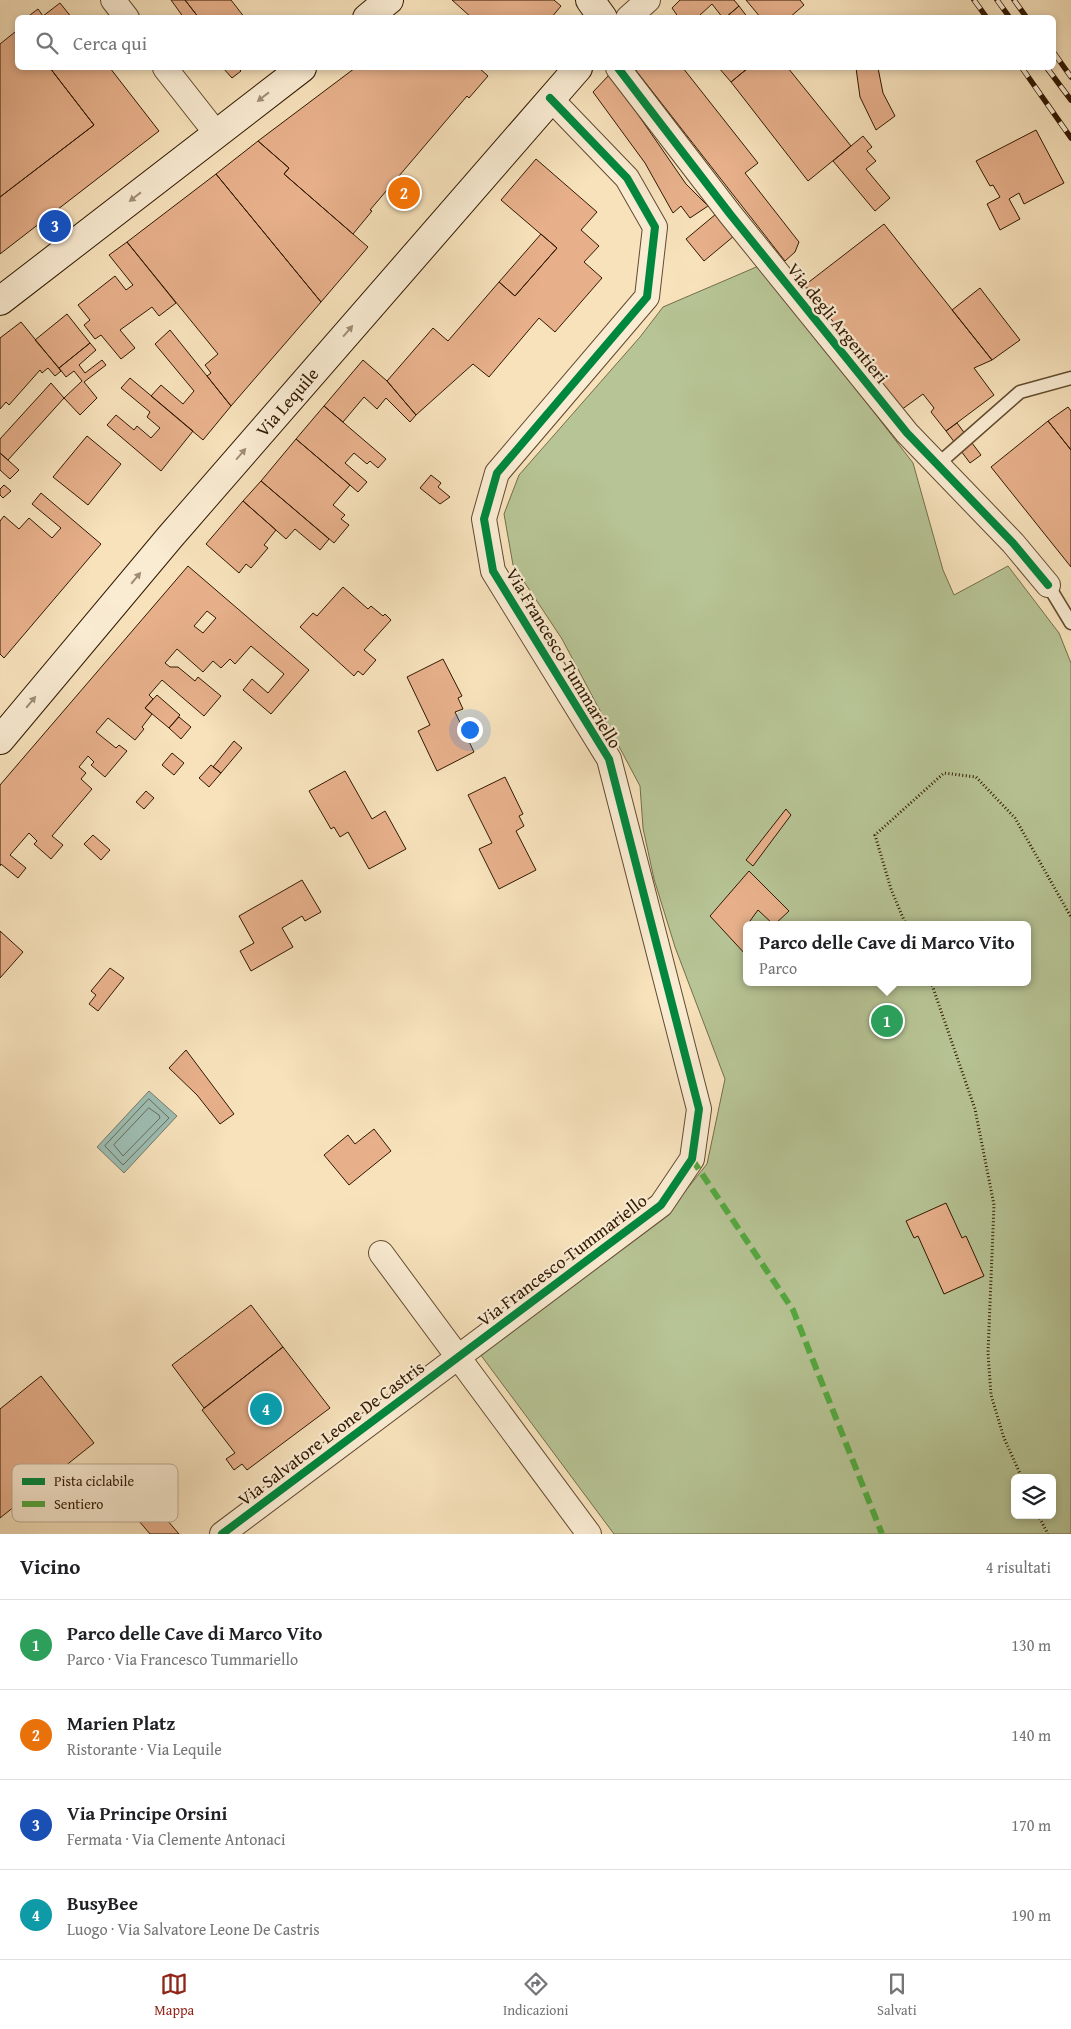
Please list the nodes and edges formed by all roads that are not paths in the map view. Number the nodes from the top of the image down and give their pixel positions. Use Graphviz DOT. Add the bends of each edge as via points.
graph roads {
  1 [pos="113,0"];
  2 [pos="590,0"];
  3 [pos="648,0"];
  4 [pos="124,15"];
  5 [pos="601,15"];
  6 [pos="631,15"];
  7 [pos="167,70"];
  8 [pos="299,70"];
  9 [pos="576,70"];
  10 [pos="620,70"];
  11 [pos="550,98"];
  12 [pos="216,133"];
  13 [pos="0,300"];
  14 [pos="1071,378"];
  15 [pos="937,464"];
  16 [pos="1048,585"];
  17 [pos="1071,622"];
  18 [pos="0,740"];
  19 [pos="381,1253"];
  20 [pos="458,1356"];
  21 [pos="222,1534"];
  22 [pos="589,1534"];
  1 -- 4 [label="street"];
  2 -- 5 [label="main road"];
  3 -- 6 [label="street"];
  7 -- 12 [label="street"];
  8 -- 12 [label="main road, one-way"];
  9 -- 11 [label="main road, Via Lequile"];
  10 -- 15 [label="street, Via degli Argentieri" via="754,244 907,433"];
  18 -- 11 [label="main road, Via Lequile, one-way" via="170,537"];
  11 -- 20 [label="street, Via Francesco Tummariello" via="627,178 655,227 647,296 497,473 484,519 493,571 609,760 699,1108 692,1159 661,1205"];
  12 -- 13 [label="main road, one-way"];
  14 -- 15 [label="lane" via="1020,392"];
  15 -- 16 [label="street, Via degli Argentieri" via="1013,543"];
  16 -- 17 [label="lane"];
  19 -- 20 [label="street"];
  20 -- 21 [label="street, Via Salvatore Leone De Castris"];
  20 -- 22 [label="street"];
}
